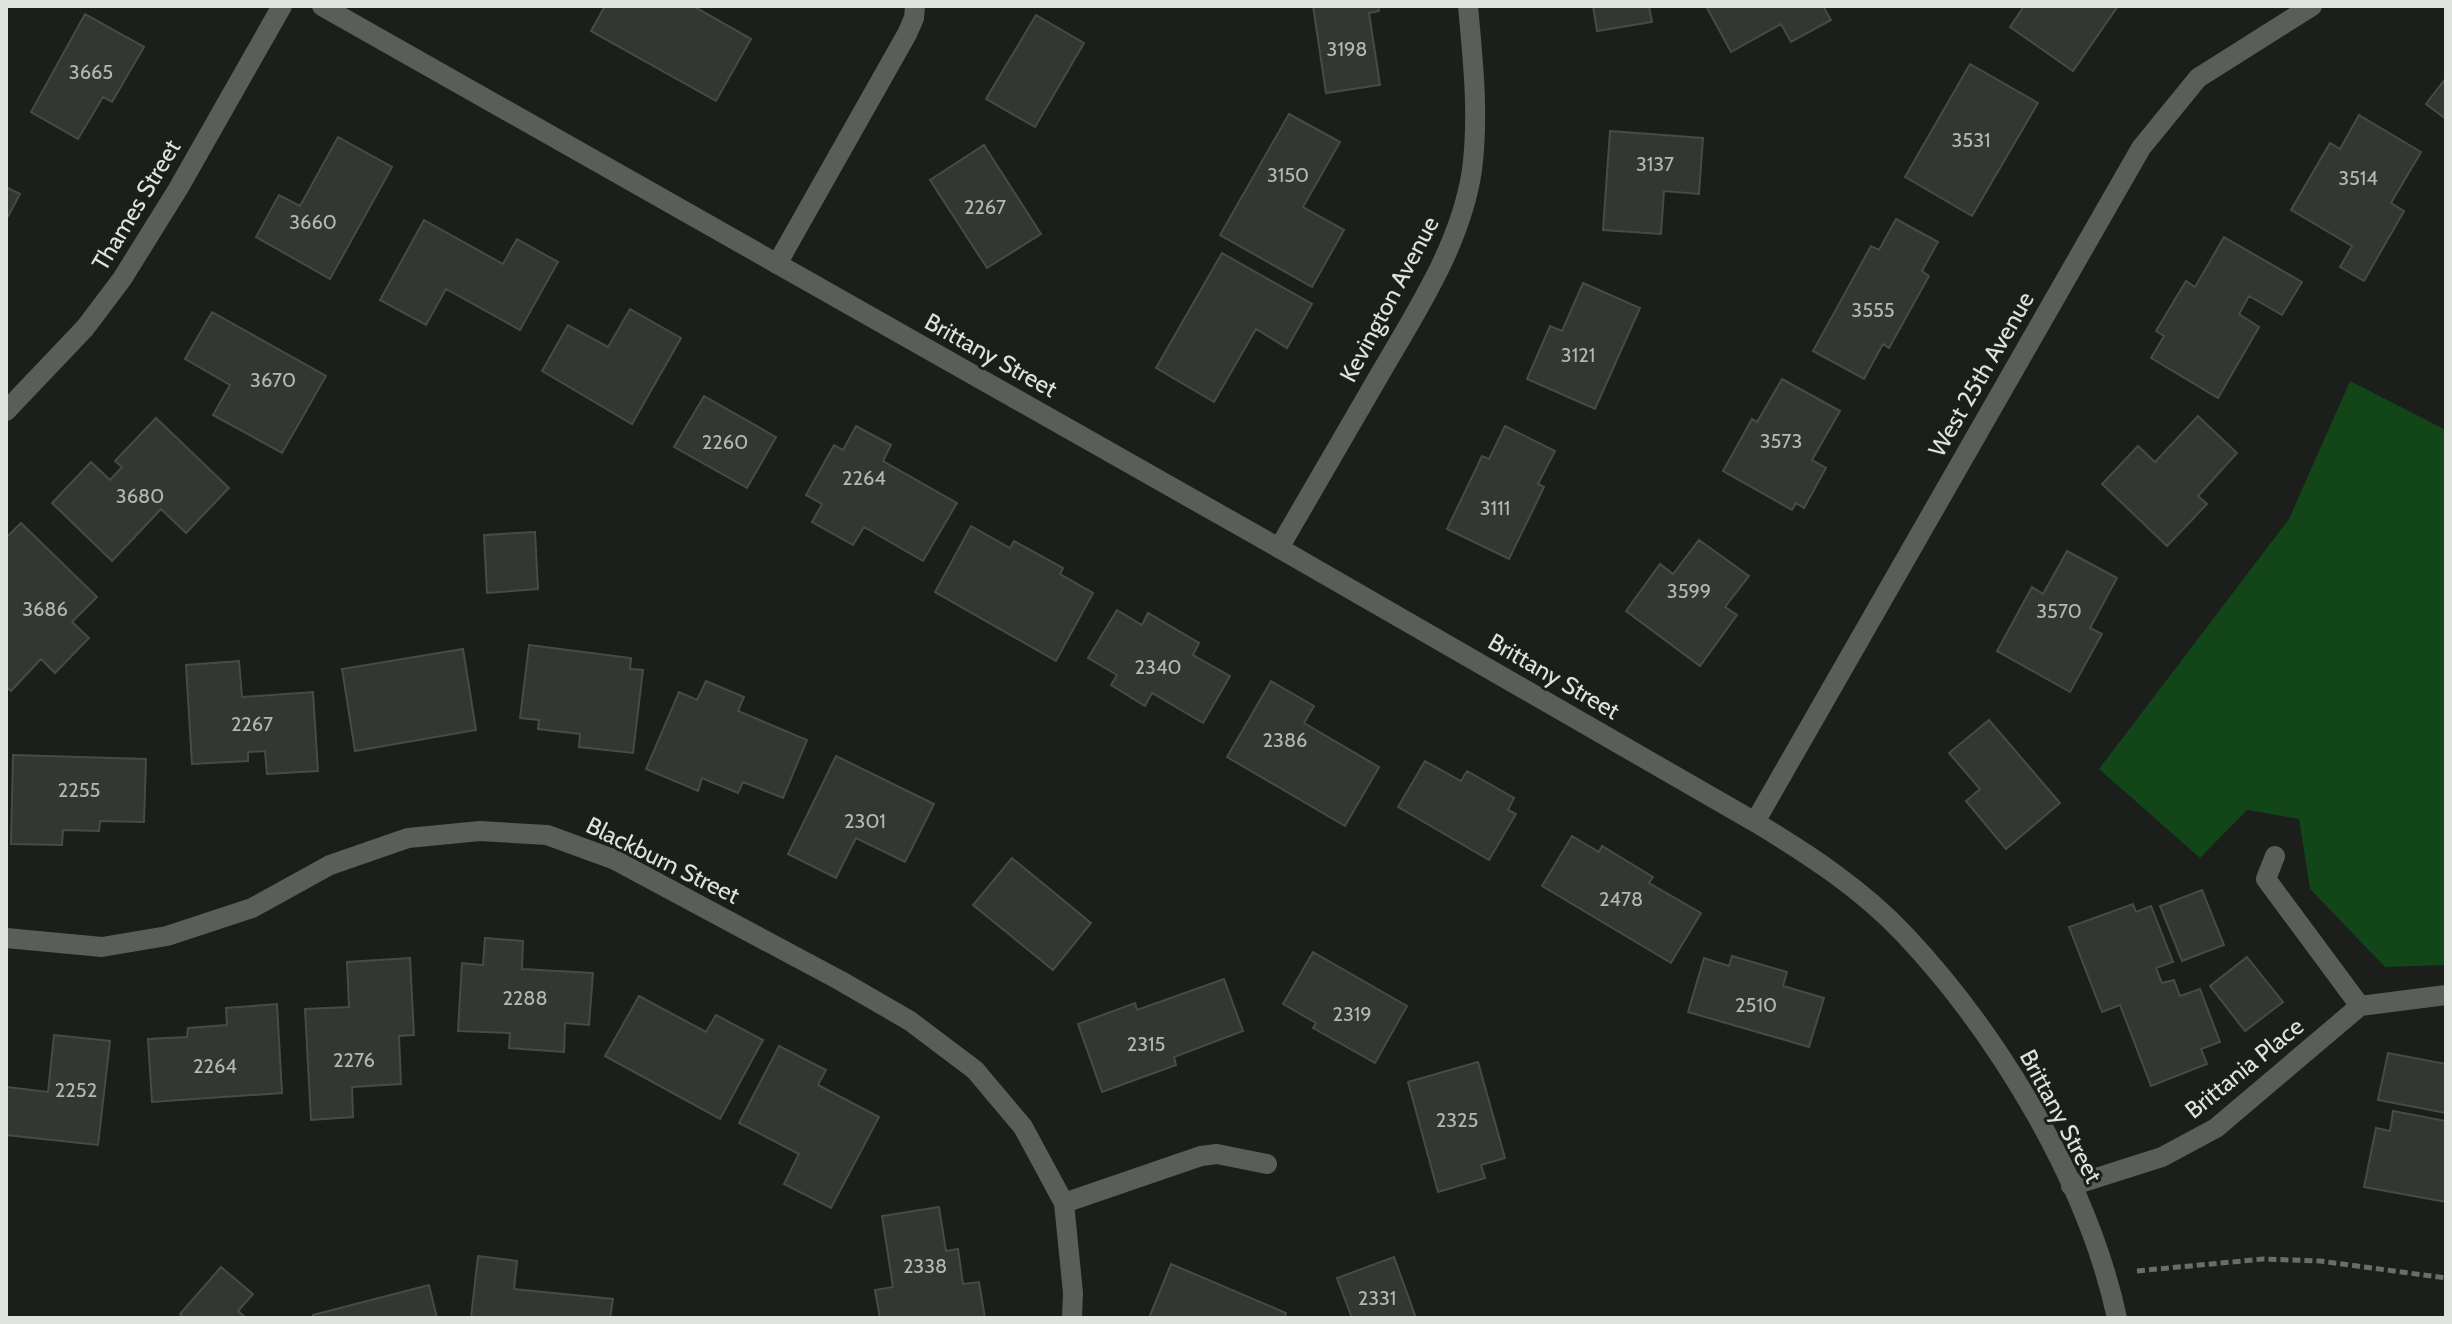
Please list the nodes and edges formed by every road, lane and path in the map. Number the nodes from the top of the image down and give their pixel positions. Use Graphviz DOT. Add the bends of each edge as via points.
graph roads {
  1 [pos="282,6"];
  2 [pos="322,6"];
  3 [pos="915,6"];
  4 [pos="1468,6"];
  5 [pos="2312,6"];
  6 [pos="777,264"];
  7 [pos="6,411"];
  8 [pos="1279,548"];
  9 [pos="1755,822"];
  10 [pos="2275,856"];
  11 [pos="6,938"];
  12 [pos="2446,995"];
  13 [pos="2360,1006"];
  14 [pos="1267,1164"];
  15 [pos="2071,1186"];
  16 [pos="1064,1203"];
  17 [pos="2108,1274"];
  18 [pos="2446,1278"];
  19 [pos="1072,1318"];
  20 [pos="2117,1318"];
  1 -- 7 [label="street, Thames Street" via="122,279 85,328"];
  2 -- 6 [label="street, Brittany Street"];
  3 -- 6 [label="street" via="907,34"];
  4 -- 8 [label="street, Kevington Avenue" via="1476,125 1461,217 1420,306"];
  5 -- 9 [label="street, West 25th Avenue" via="2198,78 2141,148"];
  6 -- 8 [label="street, Brittany Street"];
  8 -- 9 [label="street, Brittany Street"];
  9 -- 15 [label="street, Brittany Street" via="1820,861 1904,933 1980,1024 2031,1105"];
  10 -- 13 [label="street" via="2266,879"];
  11 -- 16 [label="street, Blackburn Street" via="102,947 167,936 252,908 330,865 408,838 480,831 547,835 613,859 910,1021 975,1070 995,1093 1023,1127"];
  12 -- 13 [label="street"];
  13 -- 15 [label="street, Brittania Place" via="2204,1135 2162,1157"];
  14 -- 16 [label="street" via="1201,1156"];
  15 -- 17 [label="street, Brittany Street"];
  16 -- 19 [label="street, Blackburn Street"];
  17 -- 18 [label="path" via="2263,1259"];
  17 -- 20 [label="street, Brittany Street"];
}
